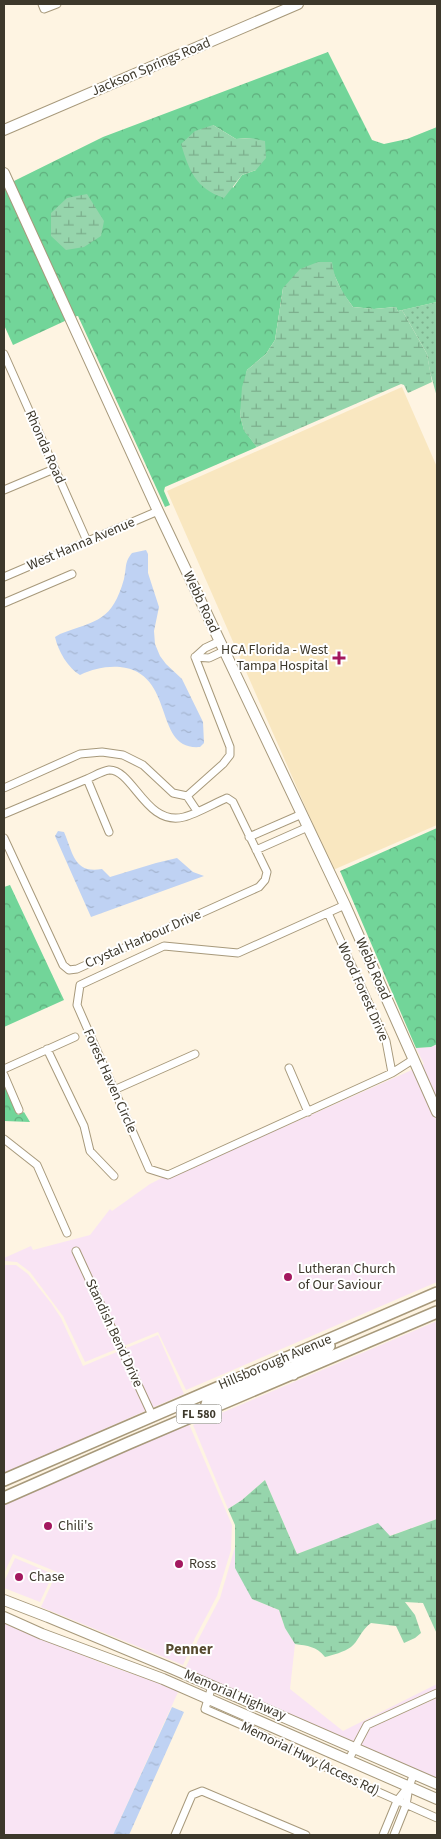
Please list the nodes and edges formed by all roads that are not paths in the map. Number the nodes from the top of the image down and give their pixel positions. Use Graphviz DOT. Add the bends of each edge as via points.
graph roads {
  1 [pos="57,4"];
  2 [pos="298,4"];
  3 [pos="43,7"];
  4 [pos="4,130"];
  5 [pos="4,173"];
  6 [pos="4,354"];
  7 [pos="54,469"];
  8 [pos="4,490"];
  9 [pos="158,511"];
  10 [pos="87,541"];
  11 [pos="72,574"];
  12 [pos="4,577"];
  13 [pos="4,603"];
  14 [pos="222,646"];
  15 [pos="87,779"];
  16 [pos="4,788"];
  17 [pos="187,796"];
  18 [pos="197,811"];
  19 [pos="4,814"];
  20 [pos="302,814"];
  21 [pos="308,827"];
  22 [pos="109,832"];
  23 [pos="249,837"];
  24 [pos="4,838"];
  25 [pos="256,850"];
  26 [pos="345,905"];
  27 [pos="328,913"];
  28 [pos="75,1037"];
  29 [pos="47,1049"];
  30 [pos="195,1054"];
  31 [pos="414,1059"];
  32 [pos="289,1068"];
  33 [pos="4,1069"];
  34 [pos="392,1073"];
  35 [pos="4,1075"];
  36 [pos="114,1090"];
  37 [pos="19,1110"];
  38 [pos="308,1112"];
  39 [pos="437,1112"];
  40 [pos="4,1139"];
  41 [pos="114,1176"];
  42 [pos="67,1233"];
  43 [pos="76,1251"];
  44 [pos="437,1293"];
  45 [pos="437,1312"];
  46 [pos="384,1316"];
  47 [pos="348,1331"];
  48 [pos="346,1351"];
  49 [pos="286,1358"];
  50 [pos="293,1374"];
  51 [pos="190,1399"];
  52 [pos="206,1411"];
  53 [pos="152,1415"];
  54 [pos="129,1443"];
  55 [pos="61,1454"];
  56 [pos="69,1470"];
  57 [pos="4,1480"];
  58 [pos="4,1498"];
  59 [pos="4,1600"];
  60 [pos="4,1617"];
  61 [pos="104,1639"];
  62 [pos="94,1653"];
  63 [pos="212,1686"];
  64 [pos="437,1693"];
  65 [pos="207,1698"];
  66 [pos="355,1747"];
  67 [pos="349,1759"];
  68 [pos="414,1773"];
  69 [pos="437,1784"];
  70 [pos="408,1787"];
  71 [pos="437,1799"];
  72 [pos="397,1801"];
  73 [pos="406,1805"];
  74 [pos="437,1818"];
  75 [pos="175,1835"];
  76 [pos="306,1835"];
  77 [pos="383,1835"];
  78 [pos="394,1835"];
  1 -- 3 [label="street"];
  2 -- 4 [label="street, Jackson Springs Road"];
  5 -- 9 [label="street, Webb Road"];
  6 -- 7 [label="street, Rhonda Road"];
  7 -- 8 [label="street"];
  7 -- 10 [label="street, Rhonda Road"];
  9 -- 10 [label="street, West Hanna Avenue"];
  9 -- 14 [label="street, Webb Road"];
  10 -- 12 [label="street, West Hanna Avenue"];
  11 -- 13 [label="street"];
  14 -- 17 [label="street" via="204,648 195,657 230,747 230,755"];
  14 -- 20 [label="street, Webb Road"];
  15 -- 18 [label="street, Crystal Harbour Drive" via="110,770 118,772 157,812 167,817 184,817"];
  15 -- 19 [label="street, Crystal Harbour Drive"];
  15 -- 22 [label="street"];
  16 -- 17 [label="street" via="80,754 102,752 123,754 143,765 173,793"];
  17 -- 18 [label="street"];
  18 -- 23 [label="street, Crystal Harbour Drive" via="227,798 233,802"];
  20 -- 21 [label="street, Webb Road"];
  20 -- 23 [label="street"];
  21 -- 25 [label="street"];
  21 -- 26 [label="street, Webb Road"];
  23 -- 25 [label="street, Crystal Harbour Drive"];
  24 -- 25 [label="street, Crystal Harbour Drive" via="63,965 69,970 259,887 267,872"];
  26 -- 27 [label="street, Forest Haven Circle"];
  26 -- 31 [label="street, Webb Road"];
  27 -- 34 [label="street, Wood Forest Drive" via="386,1041"];
  27 -- 36 [label="street, Forest Haven Circle" via="238,953 164,946 80,985 77,1005"];
  28 -- 29 [label="street"];
  29 -- 33 [label="street"];
  29 -- 41 [label="street" via="84,1126 90,1151"];
  30 -- 36 [label="street"];
  31 -- 34 [label="street, Forest Haven Circle"];
  31 -- 39 [label="street, Webb Road"];
  32 -- 38 [label="street"];
  34 -- 38 [label="street, Forest Haven Circle"];
  35 -- 37 [label="street"];
  36 -- 38 [label="street, Forest Haven Circle" via="149,1170 168,1175"];
  40 -- 42 [label="street" via="37,1164"];
  43 -- 53 [label="street, Standish Bend Drive"];
  44 -- 46 [label="main road, Hillsborough Avenue / FL 580"];
  45 -- 48 [label="main road, Hillsborough Avenue / FL 580"];
  46 -- 47 [label="main road, Hillsborough Avenue / FL 580"];
  46 -- 48 [label="main road" via="384,1326 349,1343"];
  47 -- 49 [label="main road, Hillsborough Avenue / FL 580"];
  47 -- 50 [label="main road" via="333,1344 297,1362"];
  48 -- 50 [label="main road, Hillsborough Avenue / FL 580"];
  49 -- 51 [label="main road, Hillsborough Avenue / FL 580"];
  49 -- 52 [label="main road" via="282,1369 208,1401"];
  50 -- 52 [label="main road, Hillsborough Avenue / FL 580"];
  51 -- 53 [label="main road, Hillsborough Avenue / FL 580"];
  51 -- 54 [label="main road" via="182,1410 138,1429"];
  52 -- 54 [label="main road, Hillsborough Avenue / FL 580"];
  53 -- 55 [label="main road, Hillsborough Avenue / FL 580"];
  54 -- 56 [label="main road, Hillsborough Avenue / FL 580"];
  55 -- 56 [label="main road"];
  55 -- 57 [label="main road, Hillsborough Avenue / FL 580"];
  56 -- 58 [label="main road, Hillsborough Avenue / FL 580"];
  59 -- 61 [label="street, Memorial Highway"];
  60 -- 62 [label="street, Memorial Highway"];
  61 -- 62 [label="street"];
  61 -- 63 [label="street, Memorial Highway"];
  62 -- 65 [label="street, Memorial Highway"];
  63 -- 65 [label="street"];
  63 -- 66 [label="street, Memorial Highway"];
  64 -- 66 [label="street" via="367,1724"];
  65 -- 67 [label="street, Memorial Highway"];
  65 -- 72 [label="street, Memorial Hwy (Access Rd)" via="205,1709"];
  66 -- 67 [label="street"];
  66 -- 68 [label="street, Memorial Highway"];
  67 -- 70 [label="street, Memorial Highway"];
  68 -- 69 [label="street, Memorial Highway"];
  68 -- 70 [label="street"];
  70 -- 71 [label="street, Memorial Highway"];
  70 -- 72 [label="street"];
  70 -- 73 [label="street"];
  72 -- 73 [label="street, Memorial Hwy (Access Rd)"];
  72 -- 77 [label="street"];
  73 -- 74 [label="street, Memorial Hwy (Access Rd)"];
  73 -- 78 [label="street"];
  75 -- 76 [label="street" via="192,1796 202,1791"];
}
